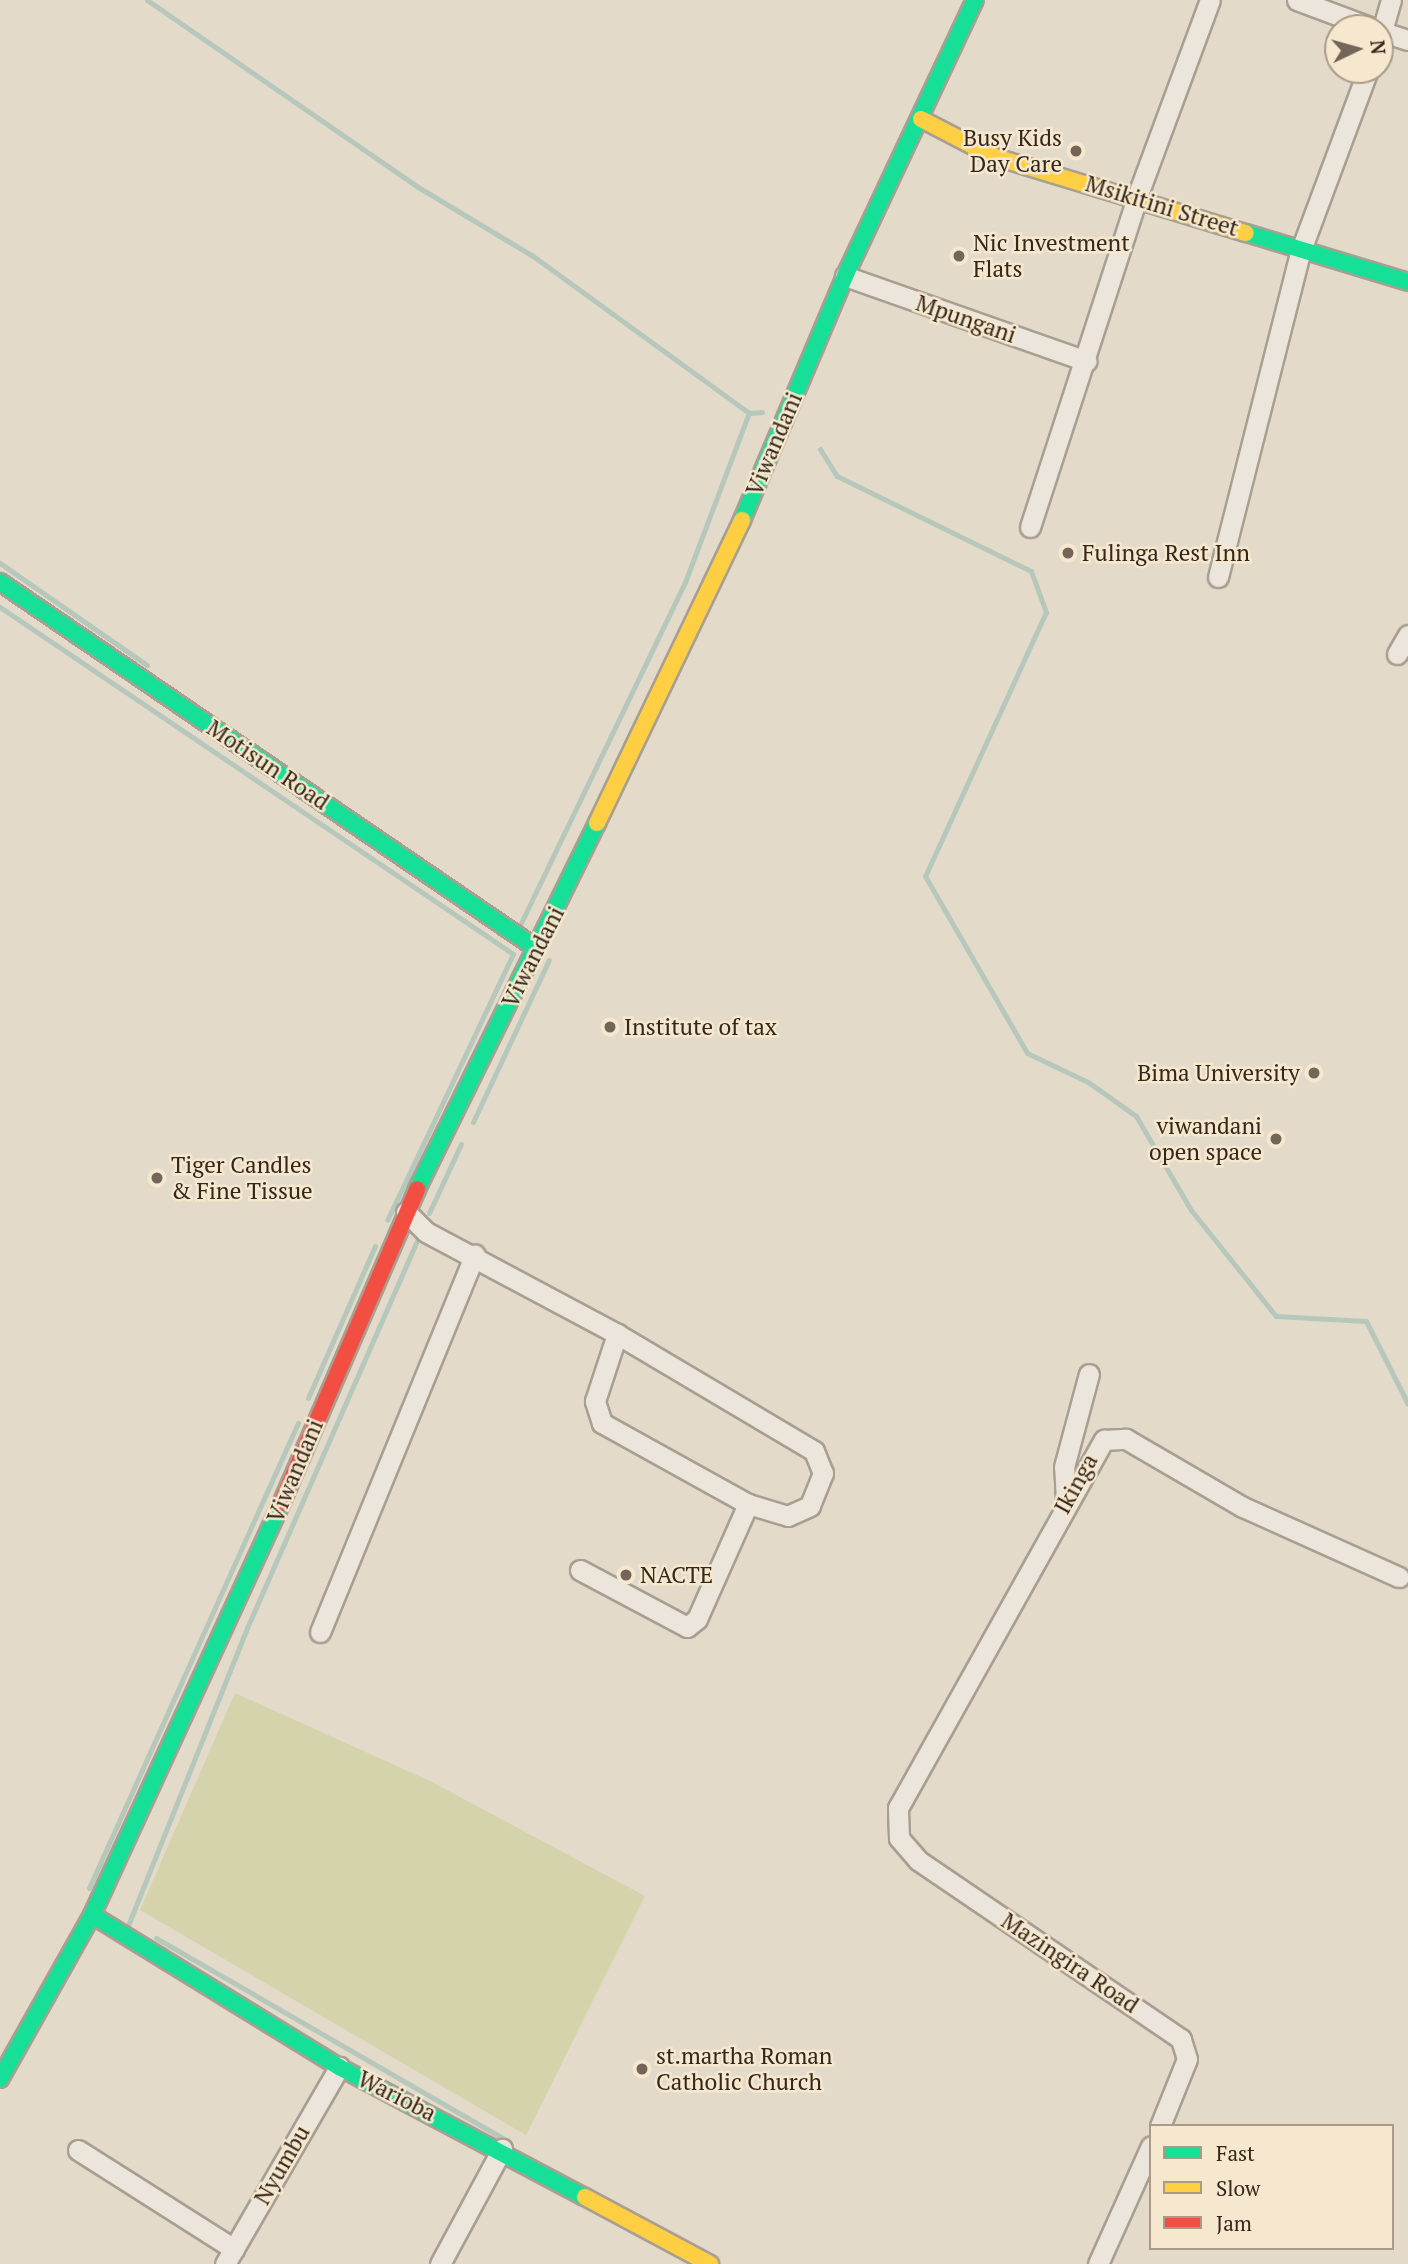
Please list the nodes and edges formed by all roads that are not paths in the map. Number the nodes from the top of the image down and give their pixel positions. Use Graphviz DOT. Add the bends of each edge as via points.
graph roads {
  1 [pos="975,0"];
  2 [pos="1210,0"];
  3 [pos="1297,0"];
  4 [pos="1333,14"];
  5 [pos="1363,84"];
  6 [pos="921,119"];
  7 [pos="1138,197"];
  8 [pos="1301,250"];
  9 [pos="845,276"];
  10 [pos="1408,282"];
  11 [pos="1087,361"];
  12 [pos="1031,527"];
  13 [pos="1218,577"];
  14 [pos="0,582"];
  15 [pos="1408,635"];
  16 [pos="1397,654"];
  17 [pos="536,948"];
  18 [pos="406,1212"];
  19 [pos="475,1255"];
  20 [pos="617,1334"];
  21 [pos="1089,1374"];
  22 [pos="1066,1501"];
  23 [pos="748,1504"];
  24 [pos="580,1570"];
  25 [pos="1399,1577"];
  26 [pos="320,1632"];
  27 [pos="896,1823"];
  28 [pos="92,1915"];
  29 [pos="339,2067"];
  30 [pos="0,2079"];
  31 [pos="1161,2124"];
  32 [pos="502,2149"];
  33 [pos="78,2150"];
  34 [pos="1149,2150"];
  35 [pos="229,2256"];
  36 [pos="701,2262"];
  37 [pos="440,2264"];
  38 [pos="1098,2264"];
  1 -- 6 [label="street, Viwandani"];
  2 -- 7 [label="street"];
  3 -- 4 [label="street"];
  5 -- 8 [label="street"];
  6 -- 7 [label="street, Msikitini Street" via="992,156"];
  6 -- 9 [label="street, Viwandani"];
  7 -- 8 [label="street, Msikitini Street"];
  7 -- 11 [label="street"];
  8 -- 10 [label="street, Msikitini Street"];
  8 -- 13 [label="street"];
  9 -- 11 [label="street, Mpungani"];
  9 -- 17 [label="street, Viwandani" via="716,580"];
  11 -- 12 [label="street"];
  14 -- 17 [label="street, Motisun Road"];
  15 -- 16 [label="street"];
  17 -- 18 [label="street, Viwandani"];
  18 -- 19 [label="street" via="426,1232"];
  18 -- 28 [label="street, Viwandani" via="213,1661"];
  19 -- 20 [label="street"];
  19 -- 26 [label="street"];
  20 -- 23 [label="street" via="594,1401 597,1417"];
  20 -- 23 [label="street" via="814,1451 823,1473 810,1506 788,1516"];
  21 -- 22 [label="street" via="1064,1467"];
  22 -- 25 [label="street, Ikinga" via="1097,1445 1113,1435 1243,1507"];
  22 -- 27 [label="street, Ikinga" via="898,1808"];
  23 -- 24 [label="street" via="697,1619 687,1627"];
  27 -- 31 [label="street, Mazingira Road" via="903,1844 918,1860 1181,2039 1187,2059"];
  28 -- 29 [label="street, Warioba"];
  28 -- 30 [label="street, Viwandani"];
  29 -- 32 [label="street, Warioba"];
  29 -- 35 [label="street, Nyumbu"];
  32 -- 36 [label="street, Warioba"];
  32 -- 37 [label="street"];
  33 -- 35 [label="street"];
  34 -- 38 [label="street"];
}
